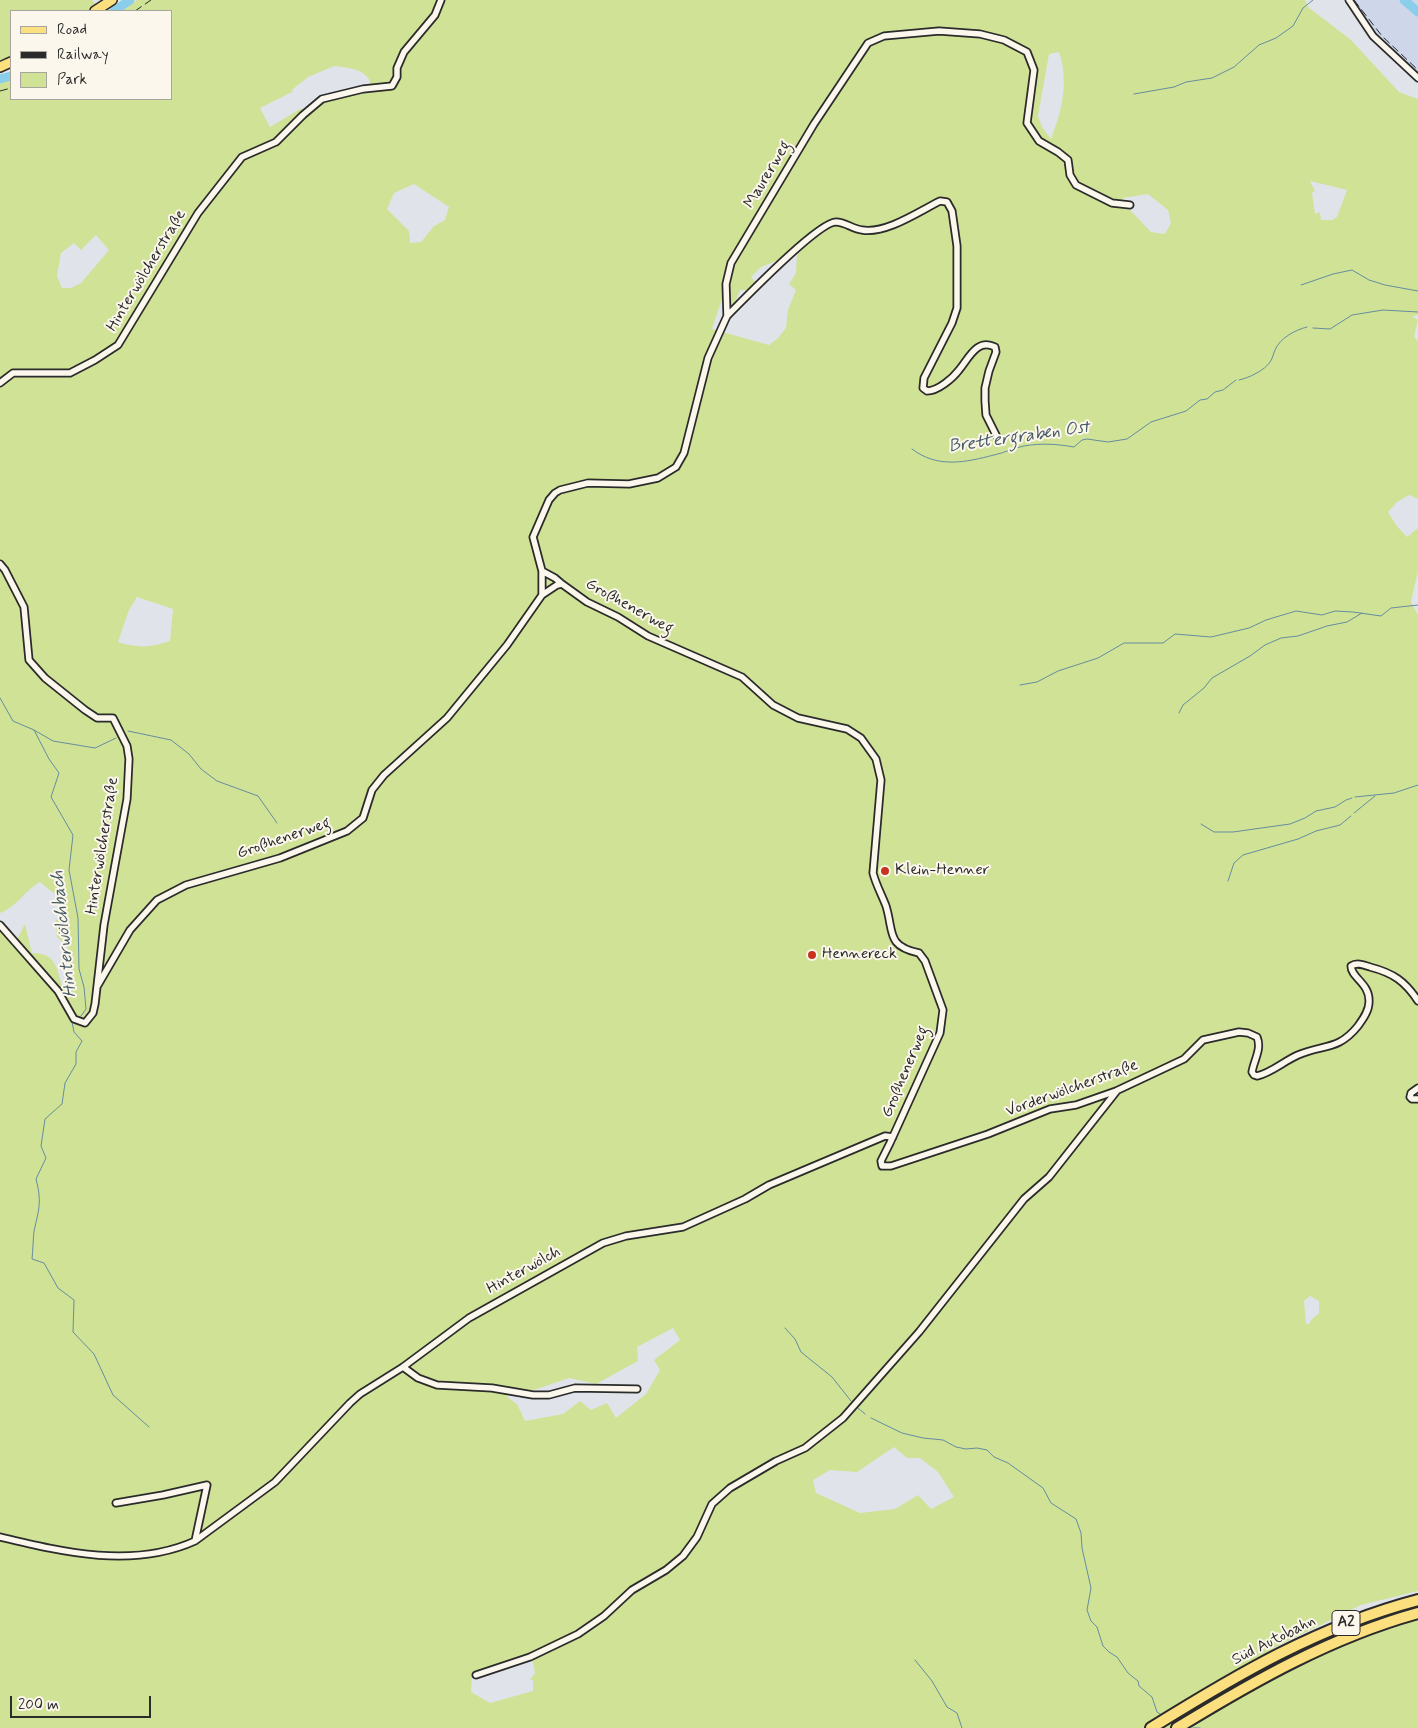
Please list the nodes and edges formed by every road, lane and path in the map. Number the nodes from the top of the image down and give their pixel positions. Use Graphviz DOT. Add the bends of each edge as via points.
graph roads {
  1 [pos="112,0"];
  2 [pos="442,0"];
  3 [pos="1349,0"];
  4 [pos="97,10"];
  5 [pos="1418,78"];
  6 [pos="1130,205"];
  7 [pos="727,316"];
  8 [pos="0,383"];
  9 [pos="998,439"];
  10 [pos="0,564"];
  11 [pos="542,572"];
  12 [pos="562,584"];
  13 [pos="542,595"];
  14 [pos="0,925"];
  15 [pos="98,985"];
  16 [pos="1418,1001"];
  17 [pos="1418,1088"];
  18 [pos="1116,1091"];
  19 [pos="1418,1099"];
  20 [pos="893,1137"];
  21 [pos="403,1367"];
  22 [pos="637,1389"];
  23 [pos="116,1503"];
  24 [pos="0,1537"];
  25 [pos="195,1541"];
  26 [pos="1418,1600"];
  27 [pos="1418,1613"];
  28 [pos="476,1675"];
  29 [pos="1151,1728"];
  30 [pos="1177,1728"];
  1 -- 4 [label="main road"];
  2 -- 8 [label="street, Hinterwölcherstraße" via="435,15 404,52 392,86 363,89 322,100 276,142 242,157 198,213 118,345 70,373 12,373"];
  3 -- 5 [label="street" via="1373,36"];
  6 -- 7 [label="street, Maurerweg" via="1112,203 1076,185 1070,175 1068,160 1039,141 1027,123 1034,70 1027,52 1004,40 980,34 938,31 884,36 868,42 814,124 731,263 726,284"];
  7 -- 9 [label="street" via="772,270 824,226 837,222 861,230 875,230 940,200 947,202 952,211 957,246 957,308 924,378 923,388 935,390 959,371 977,347 986,344 995,347 985,401 986,415"];
  7 -- 11 [label="street, Maurerweg" via="708,358 684,453 676,467 658,478 629,484 588,483 555,493 533,537"];
  10 -- 15 [label="street, Hinterwölcherstraße" via="24,607 29,660 45,678 85,710 97,718 113,718 127,746 127,800 104,925"];
  11 -- 12 [label="street"];
  11 -- 13 [label="street, Maurerweg"];
  12 -- 13 [label="street, Großhenerweg"];
  12 -- 20 [label="street, Großhenerweg" via="648,636 742,677 773,705 798,718 847,729 861,738 876,760 881,780 873,873 875,883 886,906 894,939 904,950 919,953 925,961 943,1010 940,1033"];
  13 -- 15 [label="street, Großhenerweg" via="507,645 447,718 384,775 372,790 363,818 347,831 280,858 186,885 157,900 130,930"];
  14 -- 15 [label="street, Hinterwölcherstraße" via="58,991 74,1019 85,1023 93,1013"];
  16 -- 18 [label="street, Vorderwölcherstraße" via="1411,990 1387,971 1353,964 1351,970 1367,989 1369,1002 1363,1019 1350,1036 1336,1045 1298,1055 1257,1076 1252,1072 1259,1046 1257,1037 1245,1032 1227,1034 1201,1041 1184,1059"];
  17 -- 19 [label="street" via="1410,1096"];
  18 -- 20 [label="street, Vorderwölcherstraße" via="1050,1109 988,1134 884,1167 880,1165 881,1161"];
  18 -- 28 [label="street" via="1049,1177 1024,1200 919,1332 843,1418 805,1448 730,1488 712,1504 684,1556 632,1590 604,1616 578,1634 530,1657"];
  20 -- 21 [label="street, Hinterwölch" via="885,1136 769,1185 683,1227 604,1243 469,1318"];
  21 -- 22 [label="street" via="437,1386 492,1388 533,1395 549,1395 575,1388"];
  21 -- 25 [label="street, Hinterwölch" via="360,1394 275,1482"];
  23 -- 25 [label="street" via="207,1485"];
  24 -- 25 [label="street, Hinterwölch" via="45,1548 119,1557 182,1547"];
  26 -- 29 [label="highway, Süd Autobahn / A2" via="1330,1629 1278,1654"];
  27 -- 30 [label="highway, Süd Autobahn / A2" via="1336,1641 1285,1665"];
}
